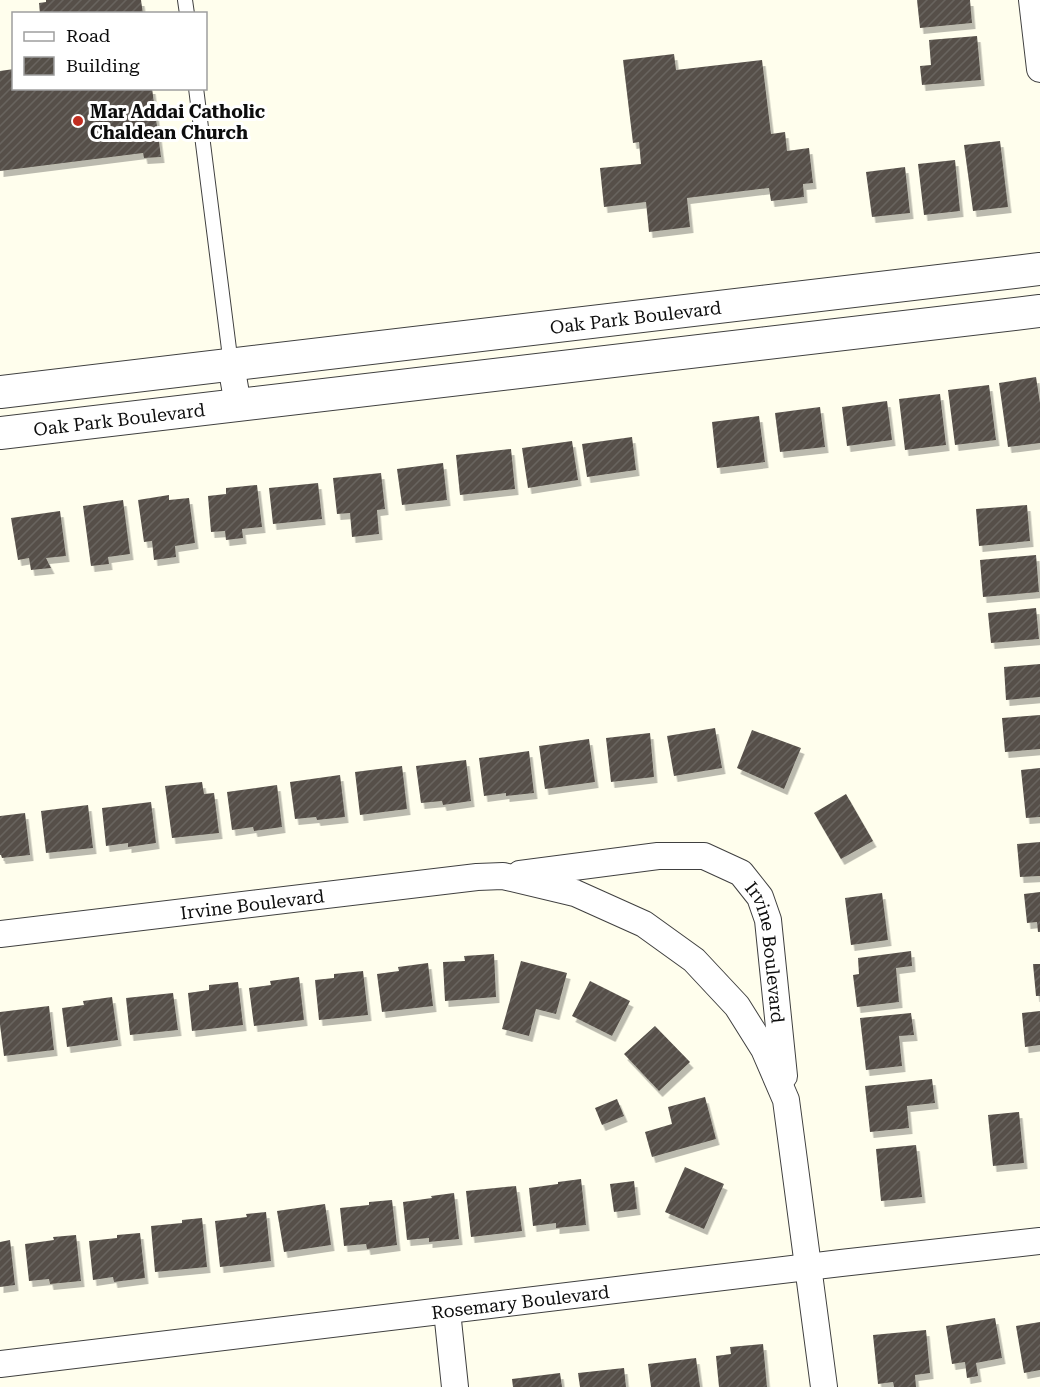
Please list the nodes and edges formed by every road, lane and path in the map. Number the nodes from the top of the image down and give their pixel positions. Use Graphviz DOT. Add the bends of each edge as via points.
graph roads {
  1 [pos="1032,0"];
  2 [pos="1040,69"];
  3 [pos="196,90"];
  4 [pos="1040,269"];
  5 [pos="1040,310"];
  6 [pos="231,365"];
  7 [pos="0,392"];
  8 [pos="237,405"];
  9 [pos="0,433"];
  10 [pos="503,876"];
  11 [pos="0,934"];
  12 [pos="786,1100"];
  13 [pos="1040,1241"];
  14 [pos="809,1267"];
  15 [pos="447,1311"];
  16 [pos="0,1364"];
  17 [pos="455,1387"];
  18 [pos="824,1387"];
  1 -- 2 [label="street"];
  3 -- 6 [label="lane"];
  4 -- 6 [label="street, Oak Park Boulevard"];
  5 -- 8 [label="street, Oak Park Boulevard"];
  6 -- 7 [label="street, Oak Park Boulevard"];
  6 -- 8 [label="street"];
  8 -- 9 [label="street, Oak Park Boulevard"];
  10 -- 11 [label="street, Irvine Boulevard"];
  10 -- 12 [label="street, Irvine Boulevard" via="575,893 644,924 694,960 737,1006 764,1048"];
  10 -- 12 [label="street, Irvine Boulevard" via="658,856 704,856 741,873 760,897 768,920"];
  12 -- 14 [label="street, Irvine Boulevard"];
  13 -- 14 [label="street, Rosemary Boulevard"];
  14 -- 15 [label="street, Rosemary Boulevard"];
  14 -- 18 [label="street, Irvine Boulevard"];
  15 -- 16 [label="street, Rosemary Boulevard"];
  15 -- 17 [label="street"];
}
